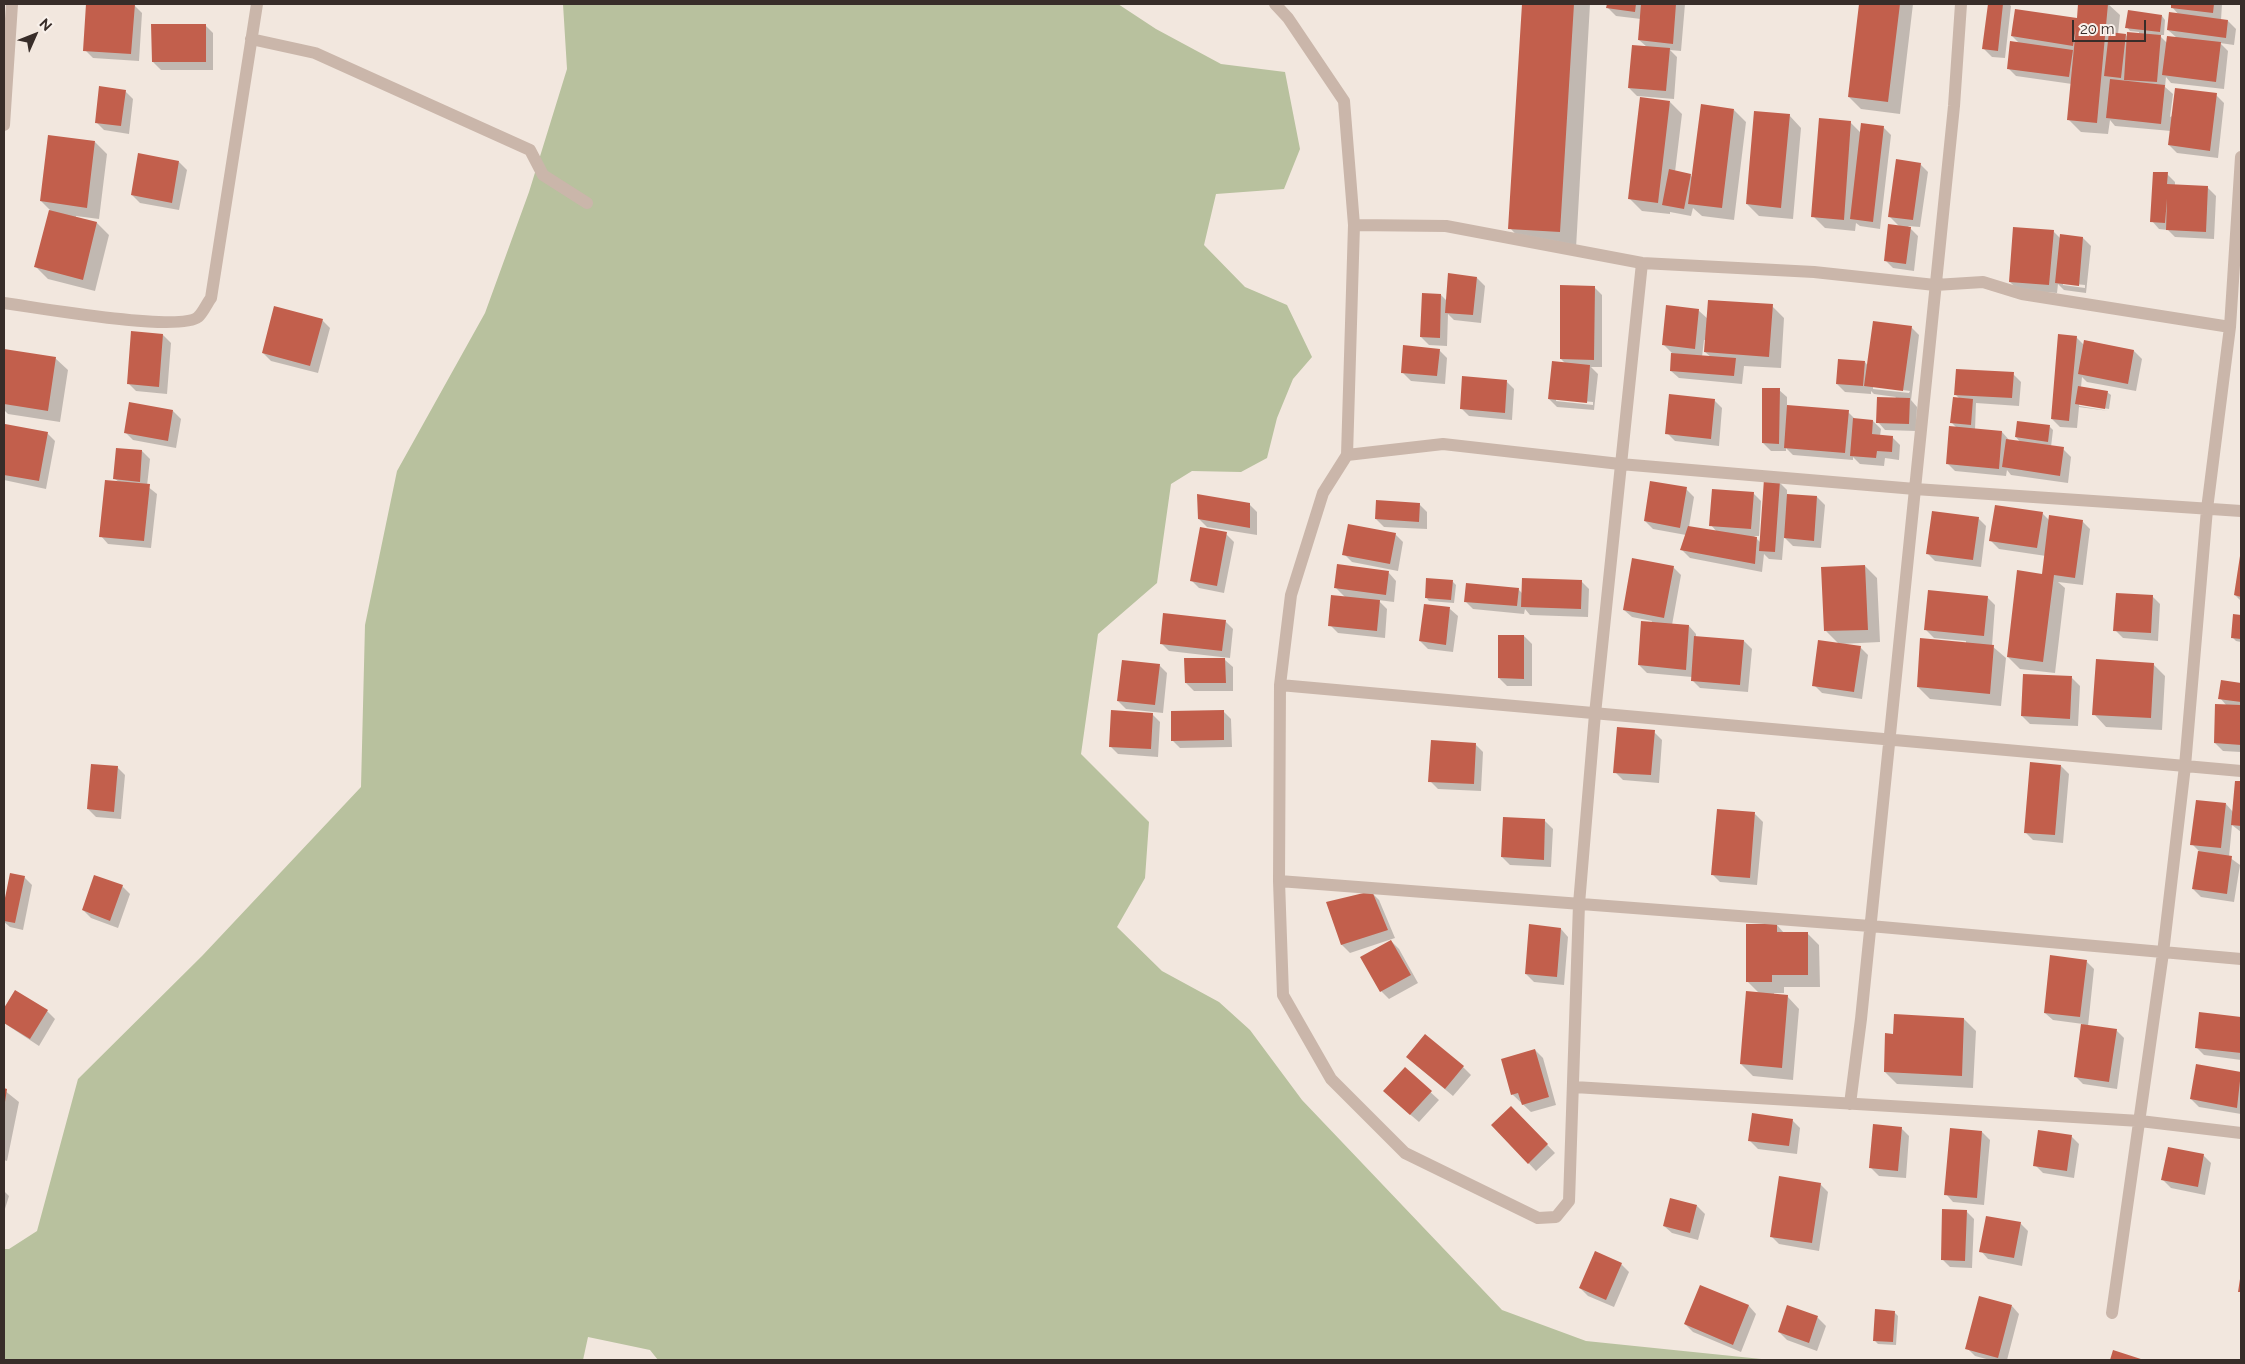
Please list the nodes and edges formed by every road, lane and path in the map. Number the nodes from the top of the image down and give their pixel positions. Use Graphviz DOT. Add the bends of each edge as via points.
graph roads {
  1 [pos="12,4"];
  2 [pos="257,4"];
  3 [pos="1275,4"];
  4 [pos="1961,4"];
  5 [pos="252,39"];
  6 [pos="4,125"];
  7 [pos="2241,156"];
  8 [pos="587,203"];
  9 [pos="1354,225"];
  10 [pos="1642,263"];
  11 [pos="1934,286"];
  12 [pos="4,303"];
  13 [pos="2230,327"];
  14 [pos="1347,455"];
  15 [pos="1620,464"];
  16 [pos="1915,489"];
  17 [pos="2207,509"];
  18 [pos="2241,511"];
  19 [pos="1280,685"];
  20 [pos="1595,714"];
  21 [pos="1890,740"];
  22 [pos="2185,766"];
  23 [pos="2241,771"];
  24 [pos="1279,881"];
  25 [pos="1579,904"];
  26 [pos="1870,926"];
  27 [pos="2163,952"];
  28 [pos="2241,959"];
  29 [pos="1574,1087"];
  30 [pos="1850,1104"];
  31 [pos="2140,1122"];
  32 [pos="2241,1133"];
  33 [pos="2112,1314"];
  1 -- 6 [label="street"];
  2 -- 5 [label="street"];
  3 -- 9 [label="street" via="1344,101"];
  4 -- 11 [label="street" via="1954,106"];
  5 -- 8 [label="street" via="315,53 530,150 543,176"];
  5 -- 12 [label="street" via="211,298 198,318 183,323 125,320"];
  7 -- 13 [label="street"];
  9 -- 10 [label="street" via="1446,226"];
  9 -- 14 [label="street"];
  10 -- 11 [label="street" via="1814,272"];
  10 -- 15 [label="street"];
  11 -- 13 [label="street" via="1982,282 2022,294"];
  11 -- 16 [label="street"];
  13 -- 17 [label="street"];
  14 -- 15 [label="street" via="1443,444"];
  14 -- 19 [label="street" via="1323,493 1291,596"];
  15 -- 16 [label="street"];
  15 -- 20 [label="street"];
  16 -- 17 [label="street"];
  16 -- 21 [label="street"];
  17 -- 18 [label="street"];
  17 -- 22 [label="street"];
  19 -- 20 [label="street"];
  19 -- 24 [label="street"];
  20 -- 21 [label="street"];
  20 -- 25 [label="street"];
  21 -- 22 [label="street"];
  21 -- 26 [label="street"];
  22 -- 23 [label="street"];
  22 -- 27 [label="street"];
  24 -- 25 [label="street"];
  24 -- 29 [label="street" via="1283,995 1331,1079 1405,1154 1538,1218 1556,1217 1569,1201"];
  25 -- 26 [label="street"];
  25 -- 29 [label="street"];
  26 -- 27 [label="street"];
  26 -- 30 [label="street"];
  27 -- 28 [label="street"];
  27 -- 31 [label="street"];
  29 -- 30 [label="street"];
  30 -- 31 [label="street"];
  31 -- 32 [label="street"];
  31 -- 33 [label="street"];
}
